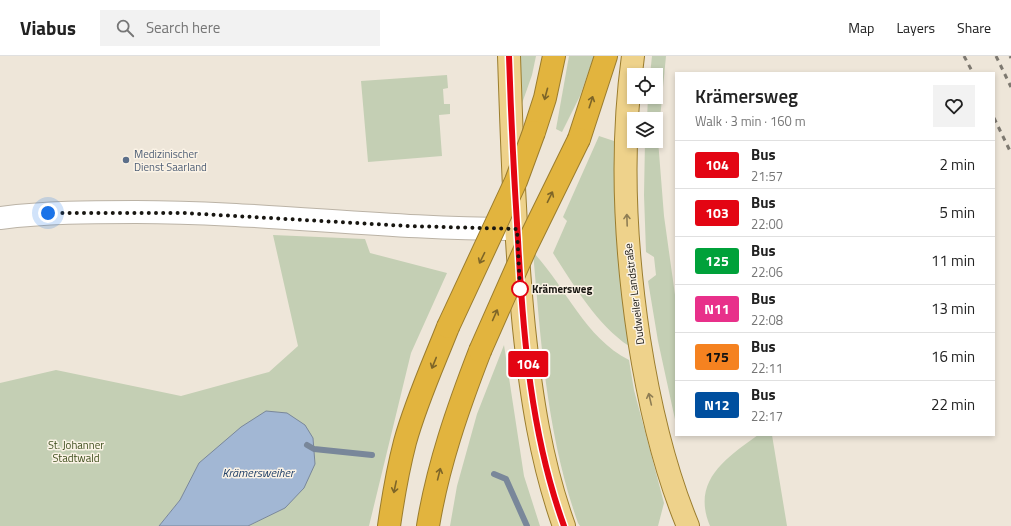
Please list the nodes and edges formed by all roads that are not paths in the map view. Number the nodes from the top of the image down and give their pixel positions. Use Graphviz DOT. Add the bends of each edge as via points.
graph roads {
  1 [pos="508,56"];
  2 [pos="554,56"];
  3 [pos="606,56"];
  4 [pos="633,56"];
  5 [pos="0,218"];
  6 [pos="517,229"];
  7 [pos="676,516"];
  8 [pos="389,526"];
  9 [pos="428,526"];
  10 [pos="564,526"];
  11 [pos="688,526"];
  1 -- 6 [label="main road"];
  2 -- 8 [label="highway, one-way, bridge" via="546,98 513,188 448,327 420,396 405,442"];
  9 -- 3 [label="highway, one-way, bridge" via="458,407 526,247 579,139"];
  7 -- 4 [label="main road, Dudweiler Landstraße, one-way" via="648,391 632,295 628,249 626,138"];
  5 -- 6 [label="street" via="60,212 184,213 408,226"];
  6 -- 10 [label="main road" via="520,288 531,388 549,481"];
  7 -- 11 [label="main road, Dudweiler Landstraße"];
}
